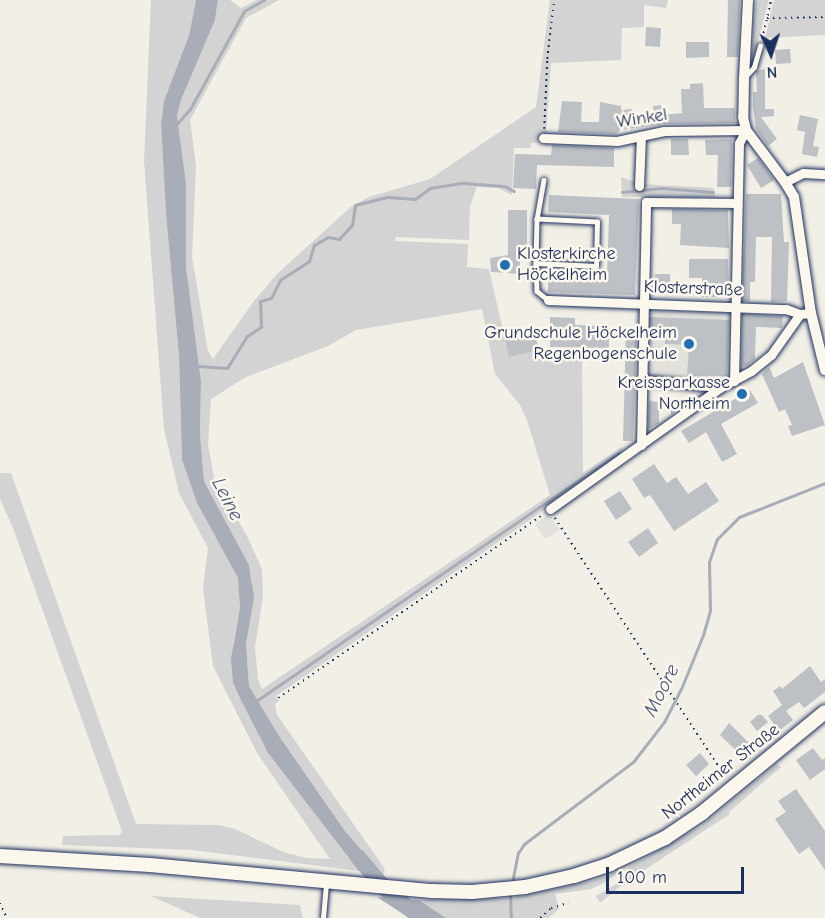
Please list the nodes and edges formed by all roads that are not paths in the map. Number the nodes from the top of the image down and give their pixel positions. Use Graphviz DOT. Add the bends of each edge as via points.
graph roads {
  1 [pos="748,0"];
  2 [pos="760,46"];
  3 [pos="744,78"];
  4 [pos="746,130"];
  5 [pos="641,136"];
  6 [pos="543,138"];
  7 [pos="825,174"];
  8 [pos="544,180"];
  9 [pos="785,182"];
  10 [pos="639,186"];
  11 [pos="737,203"];
  12 [pos="537,219"];
  13 [pos="536,263"];
  14 [pos="548,300"];
  15 [pos="644,304"];
  16 [pos="735,307"];
  17 [pos="805,313"];
  18 [pos="825,370"];
  19 [pos="642,380"];
  20 [pos="734,381"];
  21 [pos="721,387"];
  22 [pos="641,445"];
  23 [pos="550,509"];
  24 [pos="825,712"];
  25 [pos="0,856"];
  26 [pos="326,881"];
  27 [pos="323,918"];
  1 -- 3 [label="street"];
  2 -- 3 [label="lane" via="754,66"];
  3 -- 4 [label="street"];
  4 -- 5 [label="street, Winkel" via="697,129"];
  4 -- 9 [label="street"];
  4 -- 11 [label="street" via="739,143"];
  5 -- 6 [label="street, Winkel" via="617,141"];
  5 -- 10 [label="street"];
  7 -- 9 [label="street" via="803,173"];
  8 -- 12 [label="lane"];
  9 -- 17 [label="street" via="798,214"];
  11 -- 15 [label="street" via="646,202"];
  11 -- 16 [label="street"];
  12 -- 13 [label="lane"];
  12 -- 13 [label="lane" via="597,222 596,266"];
  13 -- 14 [label="lane" via="537,291"];
  14 -- 15 [label="street, Klosterstraße"];
  15 -- 16 [label="street, Klosterstraße"];
  15 -- 19 [label="street"];
  16 -- 17 [label="street, Klosterstraße"];
  16 -- 20 [label="street"];
  17 -- 18 [label="street"];
  17 -- 20 [label="street" via="771,356"];
  19 -- 21 [label="street"];
  19 -- 22 [label="street"];
  20 -- 21 [label="street"];
  21 -- 22 [label="street"];
  22 -- 23 [label="street"];
  24 -- 26 [label="main road, Northeimer Straße" via="702,813 634,855 574,876 495,891 416,890"];
  25 -- 26 [label="main road, Northeimer Straße"];
  26 -- 27 [label="lane"];
}
